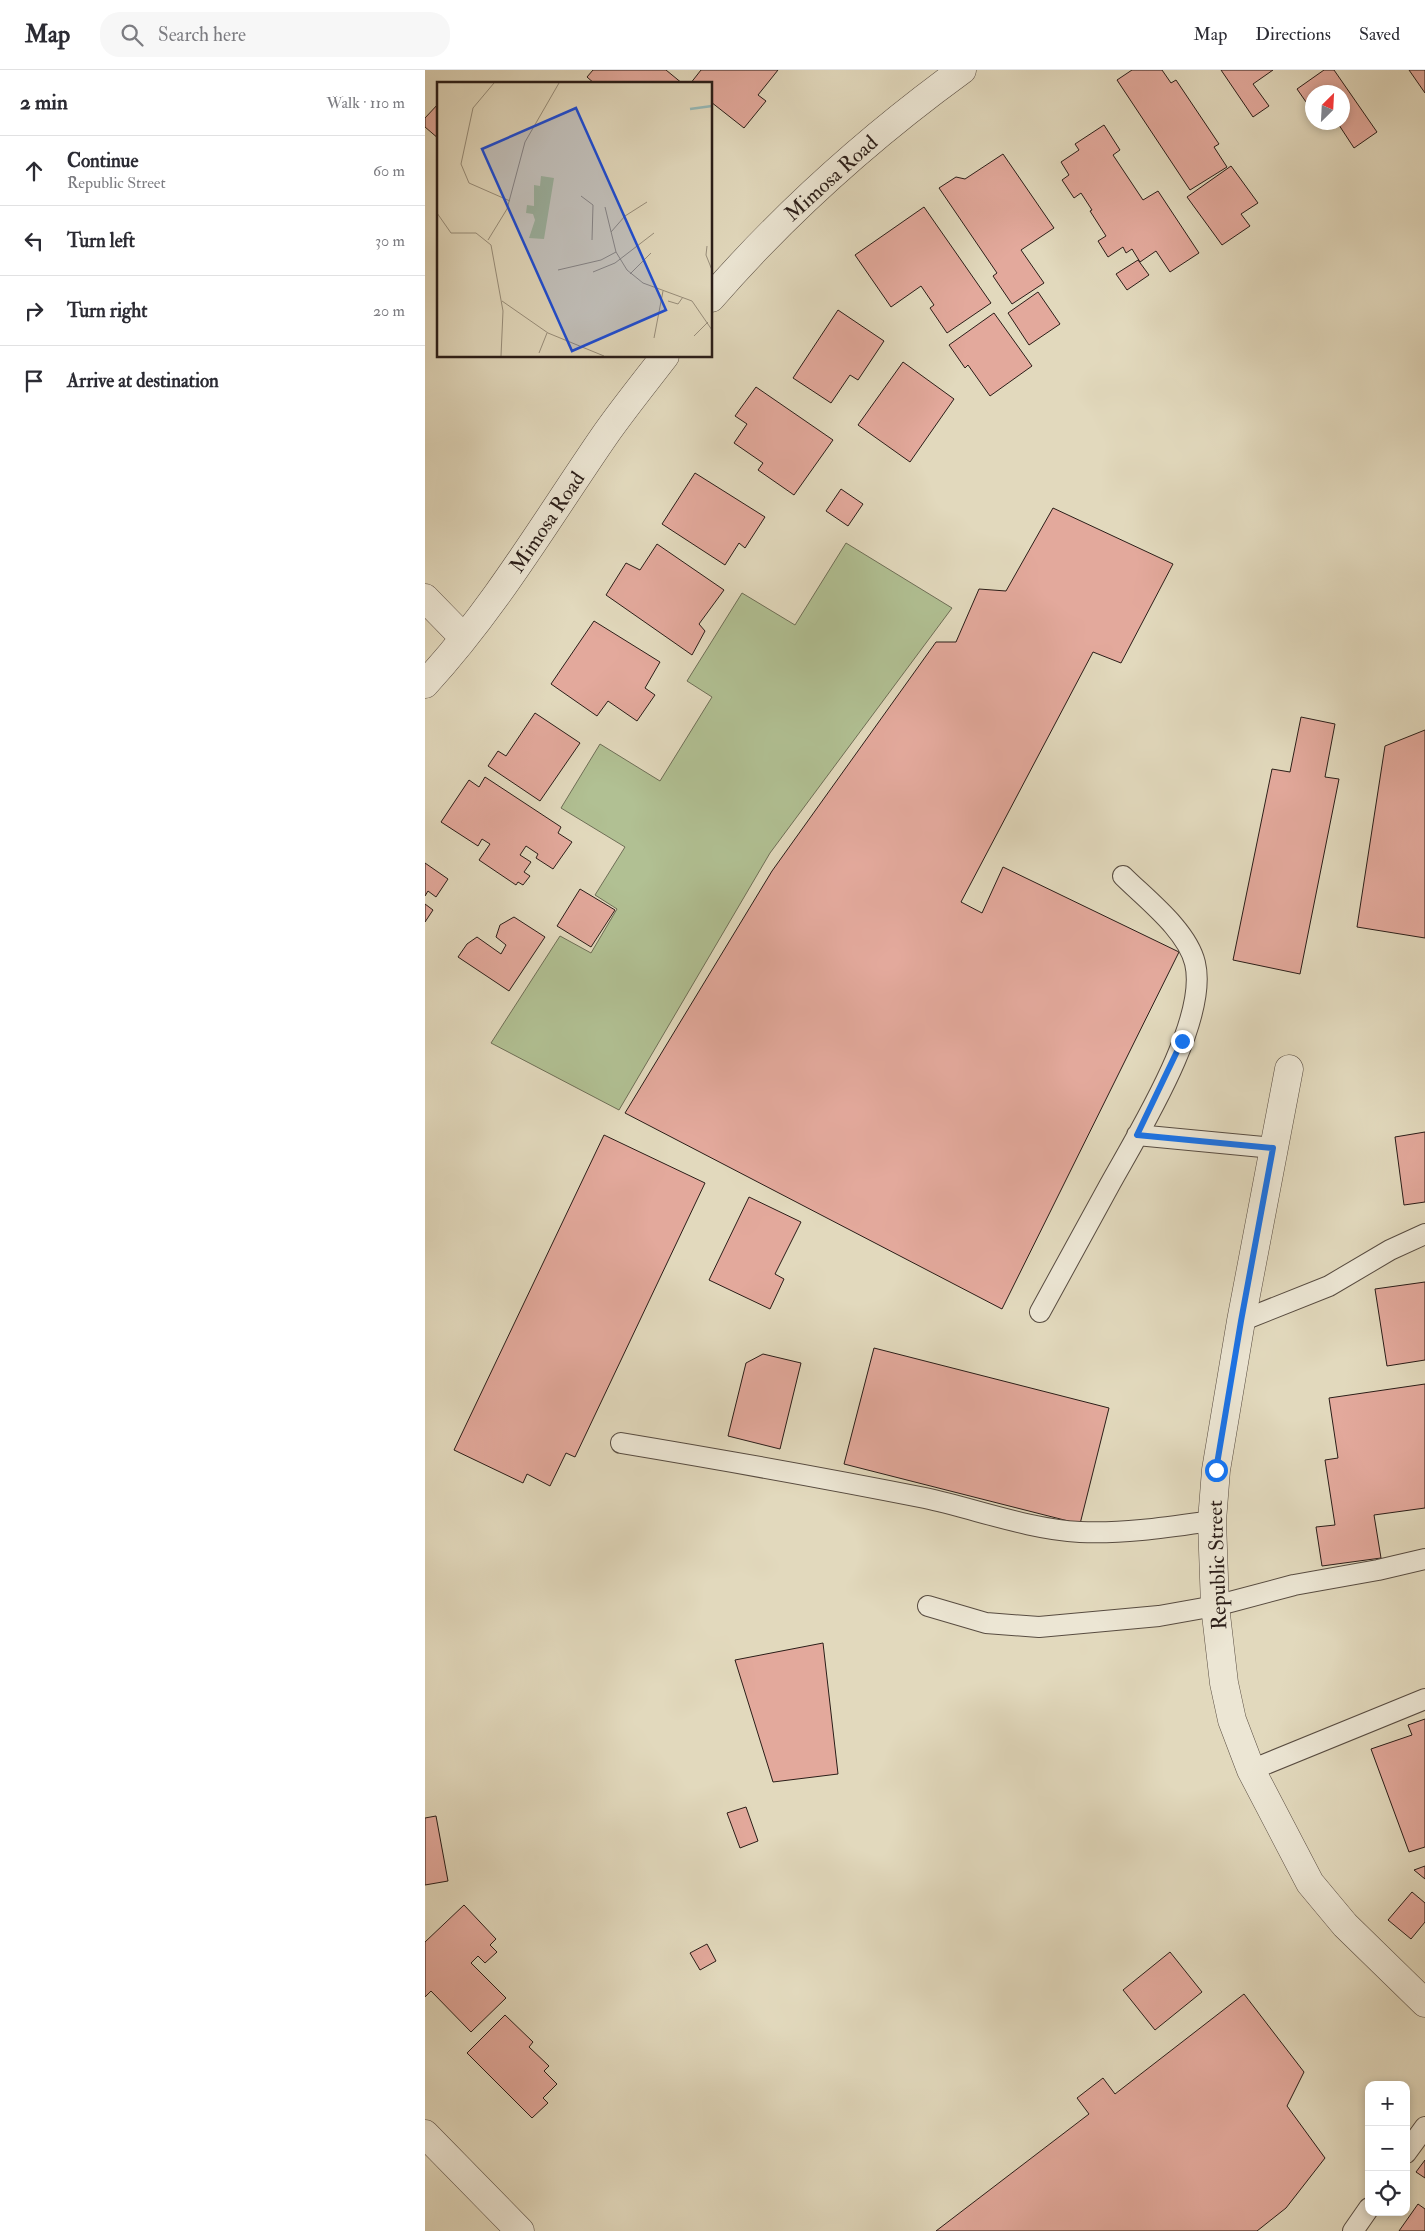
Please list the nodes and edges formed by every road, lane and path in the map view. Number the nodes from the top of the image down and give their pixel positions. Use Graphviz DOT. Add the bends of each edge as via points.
graph roads {
  1 [pos="961,70"];
  2 [pos="713,296"];
  3 [pos="663,358"];
  4 [pos="425,598"];
  5 [pos="464,638"];
  6 [pos="425,684"];
  7 [pos="1123,876"];
  8 [pos="1289,1069"];
  9 [pos="1137,1135"];
  10 [pos="1273,1148"];
  11 [pos="1425,1234"];
  12 [pos="1040,1312"];
  13 [pos="1241,1321"];
  14 [pos="621,1443"];
  15 [pos="1212,1521"];
  16 [pos="1425,1559"];
  17 [pos="928,1606"];
  18 [pos="1215,1606"];
  19 [pos="1425,1699"];
  20 [pos="1251,1770"];
  21 [pos="1425,2003"];
  22 [pos="1425,2127"];
  23 [pos="425,2134"];
  24 [pos="1410,2148"];
  25 [pos="1365,2214"];
  26 [pos="521,2231"];
  27 [pos="1353,2231"];
  1 -- 2 [label="street, Mimosa Road" via="832,174 789,214"];
  3 -- 5 [label="street, Mimosa Road" via="606,434 509,579"];
  4 -- 5 [label="street"];
  5 -- 6 [label="street, Mimosa Road"];
  7 -- 9 [label="lane" via="1177,930 1189,947 1195,964 1194,1007 1182,1041"];
  8 -- 10 [label="street, Republic Street"];
  9 -- 10 [label="lane"];
  9 -- 12 [label="lane"];
  10 -- 13 [label="street, Republic Street"];
  11 -- 13 [label="lane" via="1390,1250 1329,1286"];
  13 -- 15 [label="street, Republic Street" via="1216,1470"];
  14 -- 15 [label="lane" via="848,1482 1047,1528 1113,1531"];
  15 -- 18 [label="street, Republic Street"];
  16 -- 18 [label="lane" via="1294,1584"];
  17 -- 18 [label="lane" via="985,1622 1039,1627 1159,1616"];
  18 -- 20 [label="street, Republic Street" via="1224,1683"];
  19 -- 20 [label="lane"];
  20 -- 21 [label="street, Republic Street" via="1311,1883 1325,1902"];
  22 -- 24 [label="lane"];
  23 -- 26 [label="street"];
  25 -- 27 [label="lane"];
}
